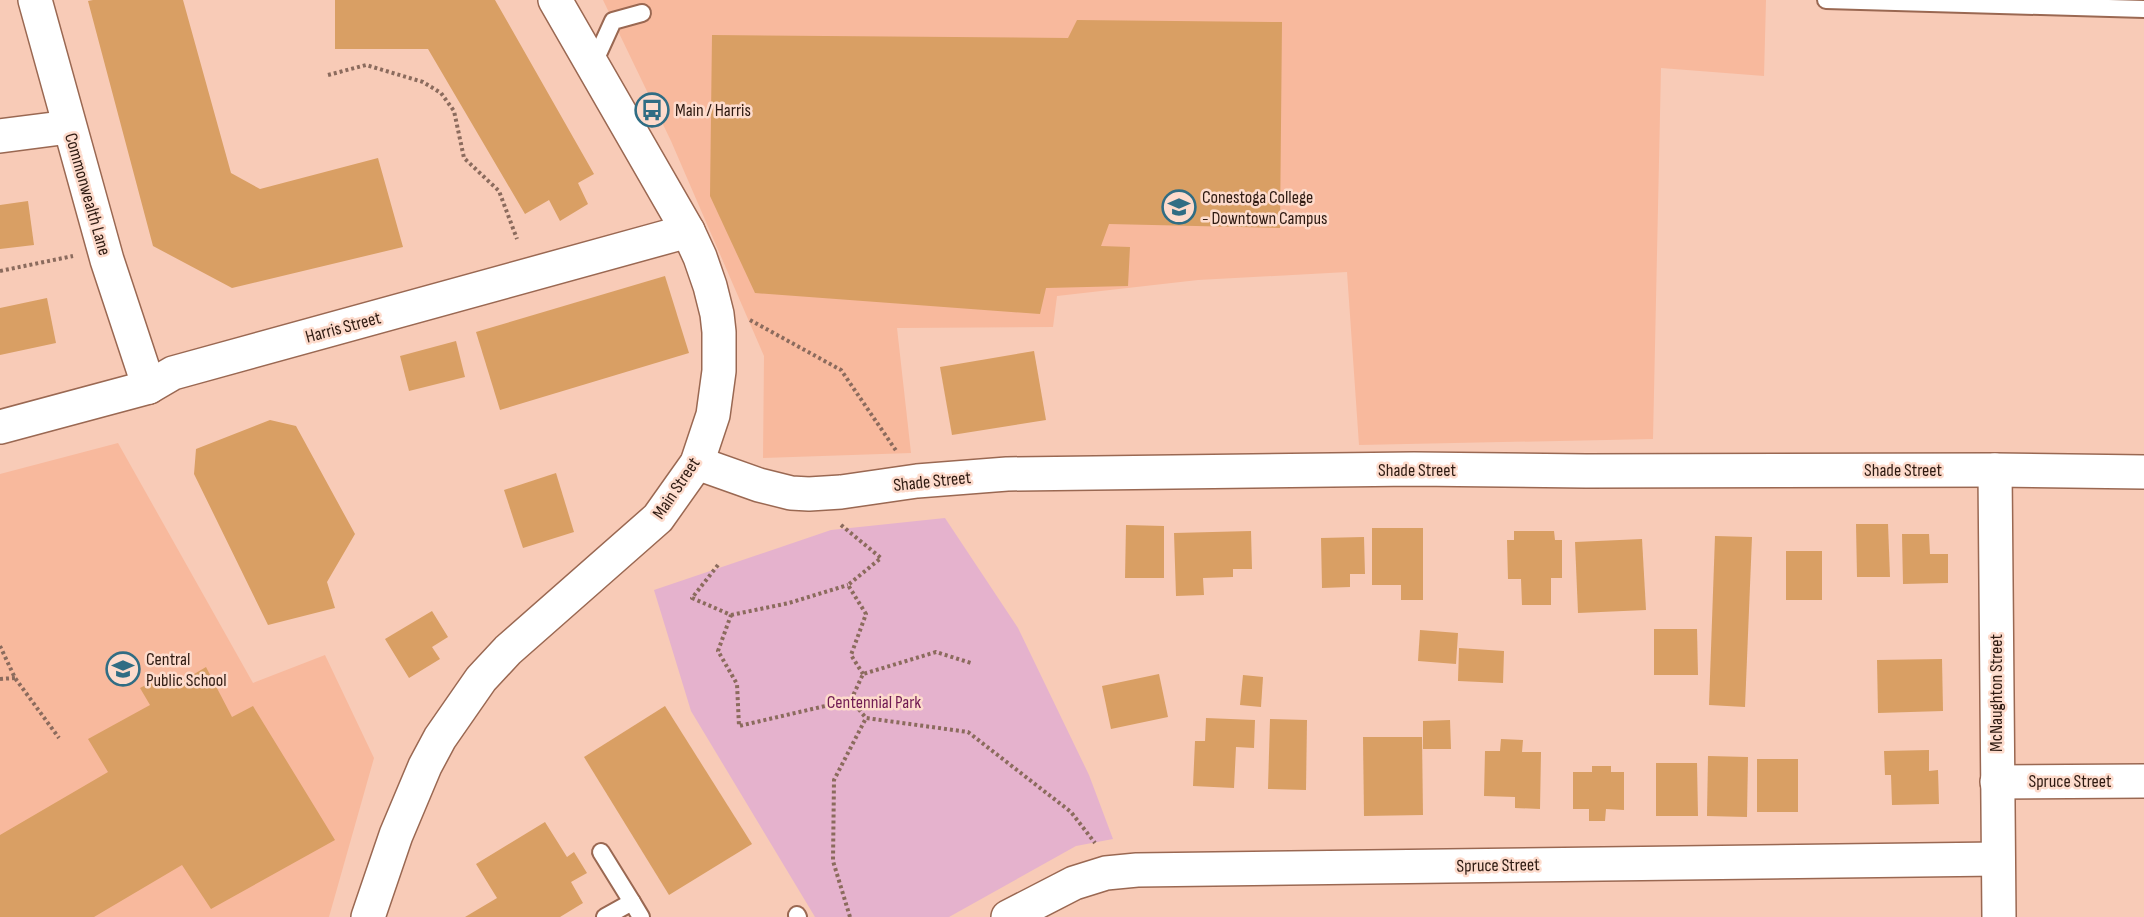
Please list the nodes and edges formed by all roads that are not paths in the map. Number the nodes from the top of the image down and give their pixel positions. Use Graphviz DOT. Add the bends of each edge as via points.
graph roads {
  1 [pos="35,0"];
  2 [pos="555,0"];
  3 [pos="1826,0"];
  4 [pos="2144,9"];
  5 [pos="642,13"];
  6 [pos="593,65"];
  7 [pos="69,127"];
  8 [pos="0,136"];
  9 [pos="688,231"];
  10 [pos="149,387"];
  11 [pos="0,427"];
  12 [pos="697,463"];
  13 [pos="1995,470"];
  14 [pos="2144,472"];
  15 [pos="2144,781"];
  16 [pos="1997,782"];
  17 [pos="601,852"];
  18 [pos="1998,859"];
  19 [pos="632,902"];
  20 [pos="368,917"];
  21 [pos="605,917"];
  22 [pos="641,917"];
  23 [pos="1008,917"];
  24 [pos="1999,917"];
  1 -- 7 [label="street, Commonwealth Lane"];
  2 -- 6 [label="street, Main Street"];
  3 -- 4 [label="lane"];
  5 -- 6 [label="lane" via="613,21"];
  6 -- 9 [label="street, Main Street"];
  7 -- 8 [label="street"];
  7 -- 10 [label="street, Commonwealth Lane"];
  9 -- 10 [label="street, Harris Street" via="173,373"];
  9 -- 12 [label="street, Main Street" via="717,315 719,371 713,416"];
  10 -- 11 [label="street, Harris Street"];
  12 -- 13 [label="street, Shade Street" via="791,493 841,492 1007,474 1414,469"];
  12 -- 20 [label="street, Main Street" via="658,519 524,635 481,679 425,766"];
  13 -- 14 [label="street, Shade Street"];
  13 -- 16 [label="street, McNaughton Street"];
  15 -- 16 [label="street, Spruce Street"];
  16 -- 18 [label="street, McNaughton Street"];
  17 -- 19 [label="lane"];
  18 -- 23 [label="street, Spruce Street" via="1137,870 1106,873 1074,883"];
  18 -- 24 [label="street, McNaughton Street"];
  19 -- 21 [label="lane"];
  19 -- 22 [label="lane"];
}
